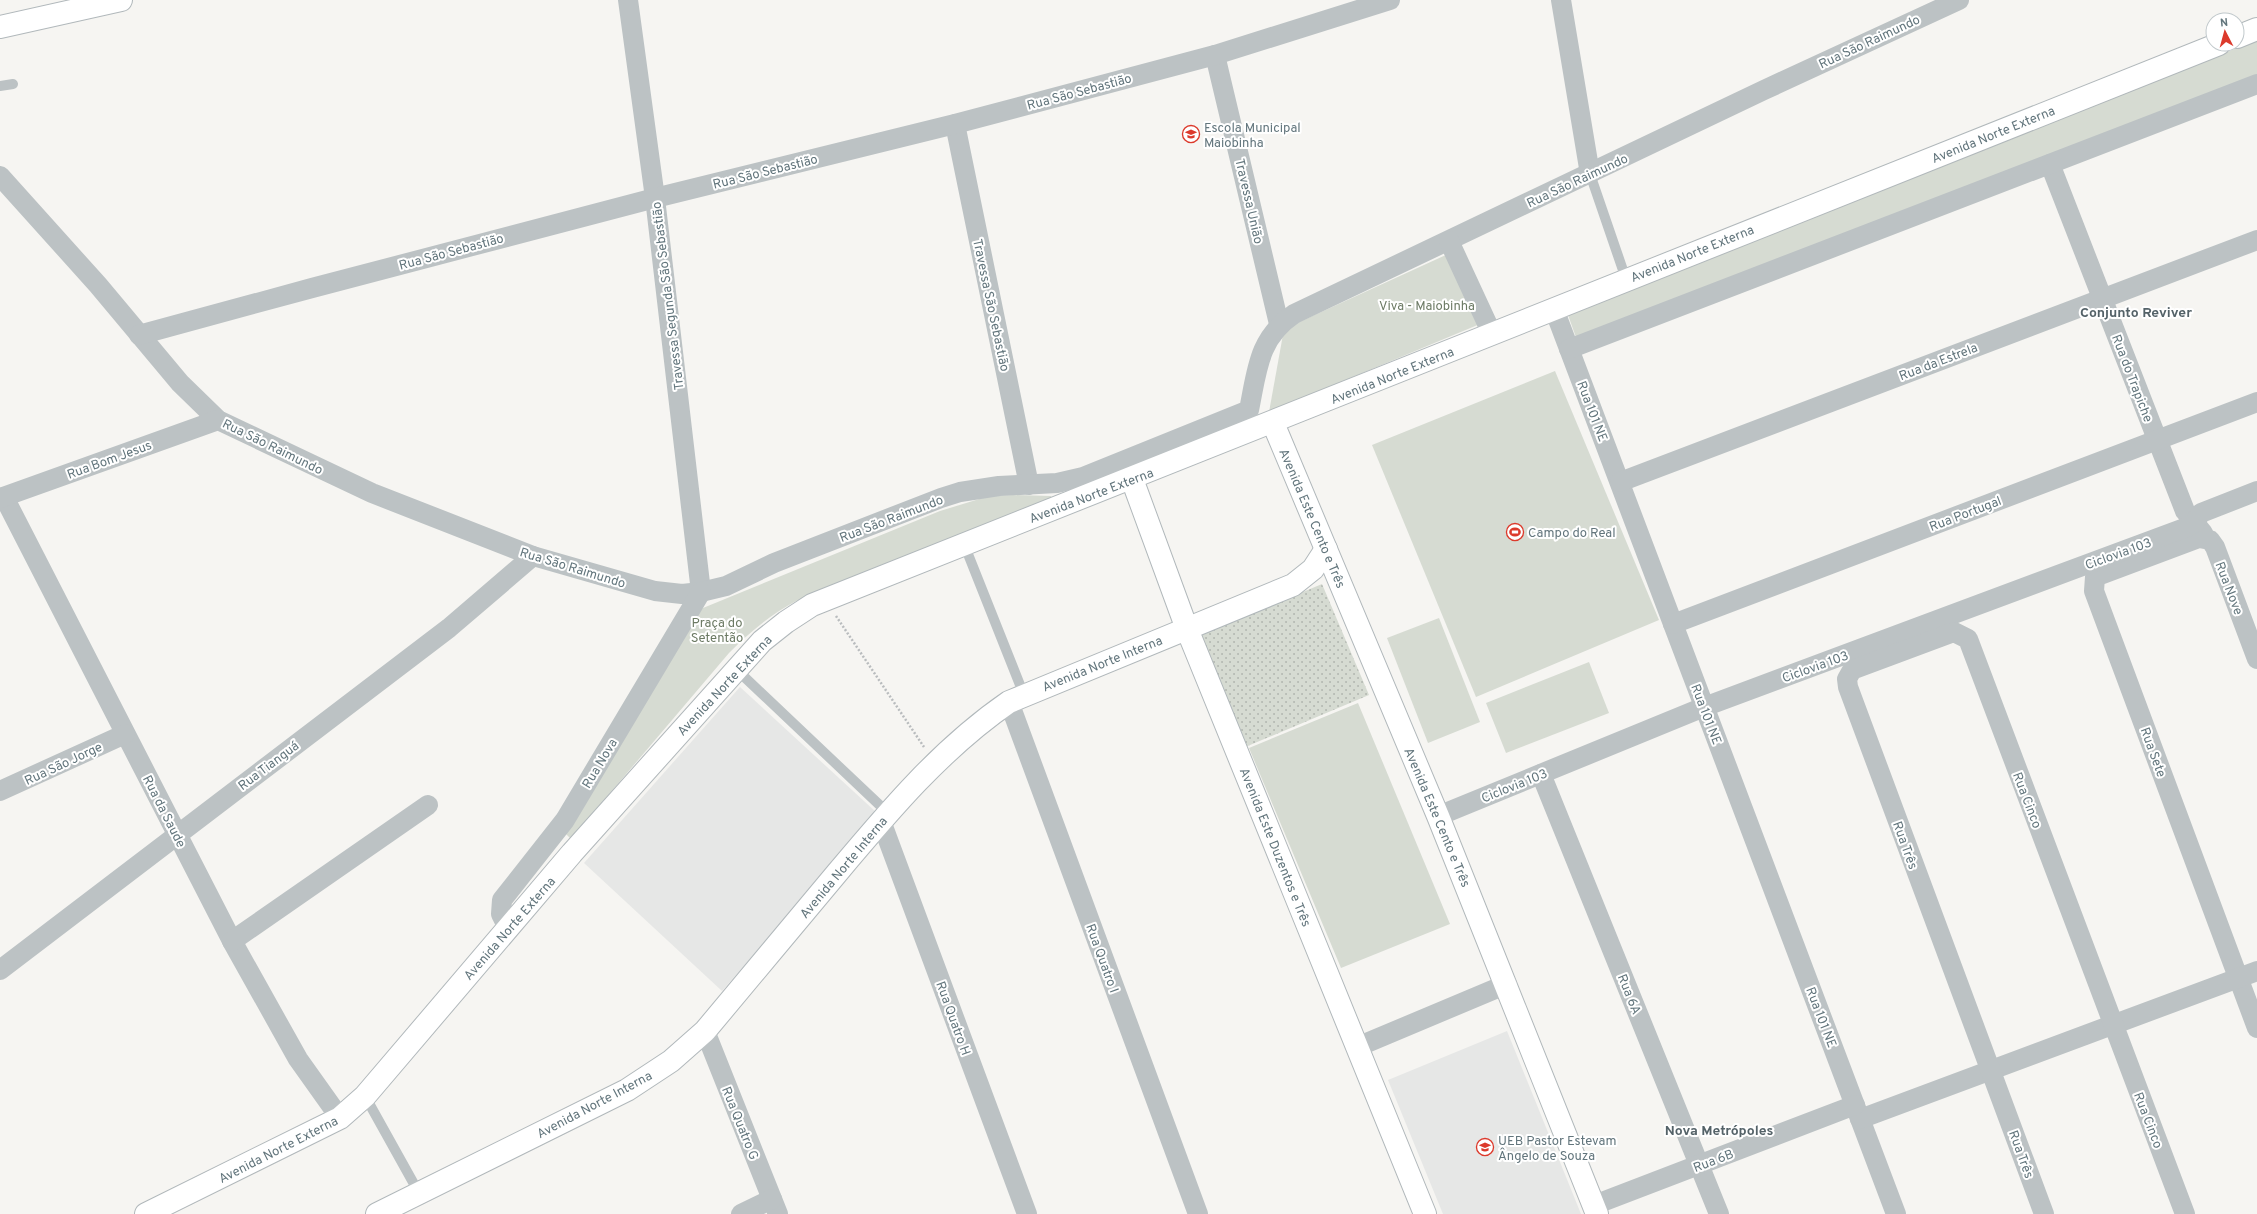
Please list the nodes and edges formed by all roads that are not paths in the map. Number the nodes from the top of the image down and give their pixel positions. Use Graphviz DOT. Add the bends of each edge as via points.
graph roads {
  1 [pos="121,0"];
  2 [pos="628,0"];
  3 [pos="1390,0"];
  4 [pos="1561,0"];
  5 [pos="1959,0"];
  6 [pos="0,27"];
  7 [pos="2257,29"];
  8 [pos="2245,34"];
  9 [pos="2205,50"];
  10 [pos="1215,55"];
  11 [pos="13,84"];
  12 [pos="2257,84"];
  13 [pos="0,86"];
  14 [pos="955,124"];
  15 [pos="2050,164"];
  16 [pos="1590,174"];
  17 [pos="0,176"];
  18 [pos="655,198"];
  19 [pos="2257,240"];
  20 [pos="1449,241"];
  21 [pos="1626,279"];
  22 [pos="2102,299"];
  23 [pos="1554,309"];
  24 [pos="1279,324"];
  25 [pos="1492,334"];
  26 [pos="139,335"];
  27 [pos="1570,349"];
  28 [pos="2257,402"];
  29 [pos="218,420"];
  30 [pos="1260,420"];
  31 [pos="2157,440"];
  32 [pos="1132,479"];
  33 [pos="1620,482"];
  34 [pos="1029,485"];
  35 [pos="2257,491"];
  36 [pos="2,497"];
  37 [pos="2194,523"];
  38 [pos="2210,540"];
  39 [pos="964,544"];
  40 [pos="1326,549"];
  41 [pos="533,556"];
  42 [pos="701,592"];
  43 [pos="1673,624"];
  44 [pos="1187,629"];
  45 [pos="1900,643"];
  46 [pos="2257,659"];
  47 [pos="737,670"];
  48 [pos="1016,699"];
  49 [pos="1704,706"];
  50 [pos="125,734"];
  51 [pos="1541,774"];
  52 [pos="0,791"];
  53 [pos="428,805"];
  54 [pos="1438,816"];
  55 [pos="885,817"];
  56 [pos="177,835"];
  57 [pos="508,928"];
  58 [pos="232,942"];
  59 [pos="0,970"];
  60 [pos="2257,971"];
  61 [pos="2238,978"];
  62 [pos="1507,984"];
  63 [pos="2114,1026"];
  64 [pos="2257,1028"];
  65 [pos="705,1031"];
  66 [pos="1357,1047"];
  67 [pos="1991,1071"];
  68 [pos="365,1096"];
  69 [pos="1858,1112"];
  70 [pos="340,1118"];
  71 [pos="1699,1165"];
  72 [pos="419,1193"];
  73 [pos="775,1207"];
  74 [pos="1595,1210"];
  75 [pos="146,1214"];
  76 [pos="377,1214"];
  77 [pos="741,1214"];
  78 [pos="1027,1214"];
  79 [pos="1198,1214"];
  80 [pos="1425,1214"];
  81 [pos="1719,1214"];
  82 [pos="1896,1214"];
  83 [pos="2044,1214"];
  84 [pos="2185,1214"];
  1 -- 6 [label="main road"];
  2 -- 18 [label="street, Travessa Segunda São Sebastião"];
  3 -- 10 [label="street, Rua São Sebastião"];
  4 -- 16 [label="street"];
  5 -- 16 [label="street, Rua São Raimundo"];
  7 -- 8 [label="main road"];
  9 -- 21 [label="main road, Avenida Norte Externa"];
  10 -- 14 [label="street, Rua São Sebastião"];
  10 -- 24 [label="street, Travessa União"];
  11 -- 13 [label="lane"];
  12 -- 15 [label="street"];
  14 -- 18 [label="street, Rua São Sebastião"];
  14 -- 34 [label="street, Travessa São Sebastião"];
  15 -- 22 [label="street, Rua do Trapiche"];
  15 -- 27 [label="street"];
  16 -- 20 [label="street, Rua São Raimundo"];
  16 -- 21 [label="lane"];
  17 -- 26 [label="street, Rua São Raimundo" via="98,285"];
  18 -- 26 [label="street, Rua São Sebastião"];
  18 -- 42 [label="street, Travessa Segunda São Sebastião"];
  19 -- 22 [label="street, Rua da Estrela"];
  20 -- 24 [label="street, Rua São Raimundo" via="1294,314"];
  20 -- 25 [label="street"];
  21 -- 23 [label="main road, Avenida Norte Externa"];
  22 -- 31 [label="street, Rua do Trapiche"];
  22 -- 33 [label="street, Rua da Estrela"];
  23 -- 25 [label="main road, Avenida Norte Externa"];
  23 -- 27 [label="street, Rua 101 NE"];
  24 -- 30 [label="street, Rua São Raimundo" via="1260,356"];
  25 -- 30 [label="main road, Avenida Norte Externa"];
  26 -- 29 [label="street, Rua São Raimundo" via="180,383"];
  27 -- 33 [label="street, Rua 101 NE"];
  28 -- 31 [label="street, Rua Portugal"];
  29 -- 36 [label="street, Rua Bom Jesus"];
  29 -- 41 [label="street, Rua São Raimundo" via="372,493"];
  30 -- 32 [label="main road, Avenida Norte Externa"];
  30 -- 34 [label="street, Rua São Raimundo" via="1083,477 1057,483"];
  30 -- 40 [label="main road, Avenida Este Cento e Três"];
  31 -- 37 [label="street, Rua do Trapiche" via="2185,512"];
  31 -- 43 [label="street, Rua Portugal"];
  32 -- 39 [label="main road, Avenida Norte Externa"];
  32 -- 44 [label="main road, Avenida Este Duzentos e Três"];
  33 -- 43 [label="street, Rua 101 NE"];
  34 -- 42 [label="street, Rua São Raimundo" via="977,489 941,498 774,563 726,586"];
  35 -- 37 [label="street, Ciclovia 103" via="2201,513"];
  36 -- 50 [label="street, Rua da Saude"];
  37 -- 38 [label="street, Rua Nove"];
  37 -- 45 [label="street, Ciclovia 103"];
  38 -- 46 [label="street, Rua Nove" via="2215,547"];
  38 -- 61 [label="street, Rua Sete" via="2199,538 2095,577 2094,591"];
  39 -- 47 [label="main road, Avenida Norte Externa" via="825,600 792,618 768,636"];
  39 -- 48 [label="lane"];
  40 -- 44 [label="main road, Avenida Norte Interna" via="1313,569 1293,585"];
  40 -- 54 [label="main road, Avenida Este Cento e Três"];
  41 -- 42 [label="street, Rua São Raimundo" via="655,591 682,594"];
  41 -- 56 [label="street, Rua Tianguá" via="449,628"];
  42 -- 57 [label="street, Rua Nova" via="565,820 502,900 501,914"];
  43 -- 49 [label="street, Rua 101 NE"];
  44 -- 48 [label="main road, Avenida Norte Interna"];
  44 -- 66 [label="main road, Avenida Este Duzentos e Três"];
  45 -- 49 [label="street, Ciclovia 103"];
  45 -- 63 [label="street, Rua Cinco" via="1954,632 1968,639"];
  45 -- 67 [label="street, Rua Três" via="1852,670 1847,679 1848,687"];
  47 -- 55 [label="lane"];
  47 -- 57 [label="main road, Avenida Norte Externa"];
  48 -- 55 [label="main road, Avenida Norte Interna" via="981,721"];
  48 -- 79 [label="street, Rua Quatro I"];
  49 -- 51 [label="street, Ciclovia 103"];
  49 -- 69 [label="street, Rua 101 NE"];
  50 -- 52 [label="street, Rua São Jorge"];
  50 -- 56 [label="street, Rua da Saude"];
  51 -- 54 [label="street, Ciclovia 103"];
  51 -- 71 [label="street, Rua 6A"];
  53 -- 58 [label="street"];
  54 -- 62 [label="main road, Avenida Este Cento e Três"];
  55 -- 65 [label="main road, Avenida Norte Interna"];
  55 -- 78 [label="street, Rua Quatro H"];
  56 -- 58 [label="street, Rua da Saude"];
  56 -- 59 [label="street, Rua Tianguá"];
  57 -- 68 [label="main road, Avenida Norte Externa"];
  58 -- 70 [label="street, Rua da Saude" via="298,1059"];
  60 -- 61 [label="street"];
  61 -- 63 [label="street"];
  61 -- 64 [label="street, Rua Sete"];
  62 -- 66 [label="street"];
  62 -- 74 [label="main road, Avenida Este Cento e Três"];
  63 -- 67 [label="street"];
  63 -- 84 [label="street, Rua Cinco"];
  65 -- 72 [label="main road, Avenida Norte Interna" via="671,1061 627,1090"];
  65 -- 73 [label="street, Rua Quatro G"];
  66 -- 80 [label="main road, Avenida Este Duzentos e Três"];
  67 -- 69 [label="street" via="1926,1095"];
  67 -- 83 [label="street, Rua Três"];
  68 -- 70 [label="main road, Avenida Norte Externa"];
  68 -- 72 [label="lane"];
  69 -- 71 [label="street, Rua 6B"];
  69 -- 82 [label="street, Rua 101 NE"];
  70 -- 75 [label="main road, Avenida Norte Externa"];
  71 -- 74 [label="street, Rua 6B"];
  71 -- 81 [label="street, Rua 6A"];
  72 -- 76 [label="main road, Avenida Norte Interna"];
  73 -- 77 [label="street"];
}
